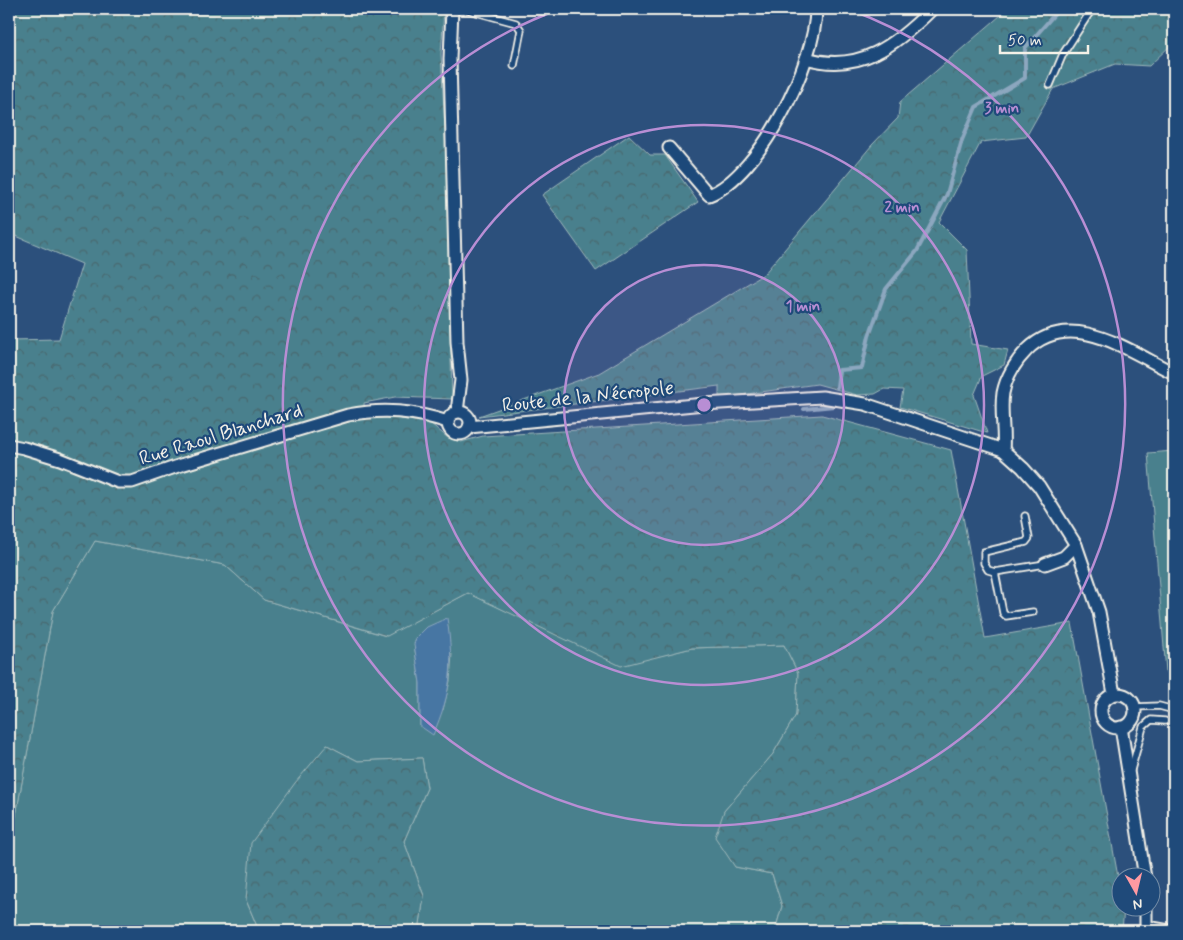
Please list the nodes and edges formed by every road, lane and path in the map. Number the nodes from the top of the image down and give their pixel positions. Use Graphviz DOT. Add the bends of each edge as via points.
graph roads {
  1 [pos="452,9"];
  2 [pos="465,9"];
  3 [pos="816,9"];
  4 [pos="932,9"];
  5 [pos="1092,9"];
  6 [pos="806,58"];
  7 [pos="514,66"];
  8 [pos="1050,85"];
  9 [pos="668,148"];
  10 [pos="1174,373"];
  11 [pos="457,412"];
  12 [pos="448,422"];
  13 [pos="469,427"];
  14 [pos="9,446"];
  15 [pos="1003,450"];
  16 [pos="1025,516"];
  17 [pos="1076,545"];
  18 [pos="1046,564"];
  19 [pos="995,572"];
  20 [pos="1033,612"];
  21 [pos="1114,694"];
  22 [pos="1135,707"];
  23 [pos="1174,710"];
  24 [pos="1165,721"];
  25 [pos="1120,727"];
  26 [pos="1128,777"];
  27 [pos="1143,868"];
  28 [pos="1146,929"];
  29 [pos="1169,931"];
  1 -- 11 [label="street" via="450,59 457,342 461,380"];
  2 -- 7 [label="lane" via="516,22 521,30"];
  3 -- 6 [label="street"];
  4 -- 6 [label="street" via="898,40 869,56 846,63 825,64"];
  5 -- 8 [label="lane" via="1063,54"];
  6 -- 9 [label="street" via="783,116 742,172 721,190 709,195"];
  10 -- 15 [label="street" via="1096,335 1076,331 1053,334 1034,343 1012,370 1003,392"];
  11 -- 12 [label="street"];
  11 -- 13 [label="street" via="470,420"];
  12 -- 13 [label="street" via="450,430 456,434 464,433"];
  12 -- 14 [label="street, Rue Raoul Blanchard" via="394,411 357,413 132,482 118,482 60,459"];
  13 -- 15 [label="street, Route de la Nécropole" via="704,404 822,397 864,404"];
  15 -- 17 [label="street" via="1039,486"];
  16 -- 19 [label="lane" via="1029,538 1026,542 984,552 984,563 988,570"];
  17 -- 18 [label="street" via="1064,557"];
  17 -- 21 [label="street" via="1099,612"];
  18 -- 19 [label="lane"];
  19 -- 20 [label="lane" via="1003,613 1006,616"];
  21 -- 22 [label="street" via="1129,698"];
  21 -- 25 [label="street" via="1105,700 1102,711 1110,725"];
  22 -- 23 [label="lane" via="1159,706"];
  22 -- 25 [label="street" via="1132,720"];
  24 -- 26 [label="lane" via="1151,720 1143,727"];
  25 -- 26 [label="street"];
  26 -- 27 [label="street"];
  28 -- 29 [label="street"];
}
